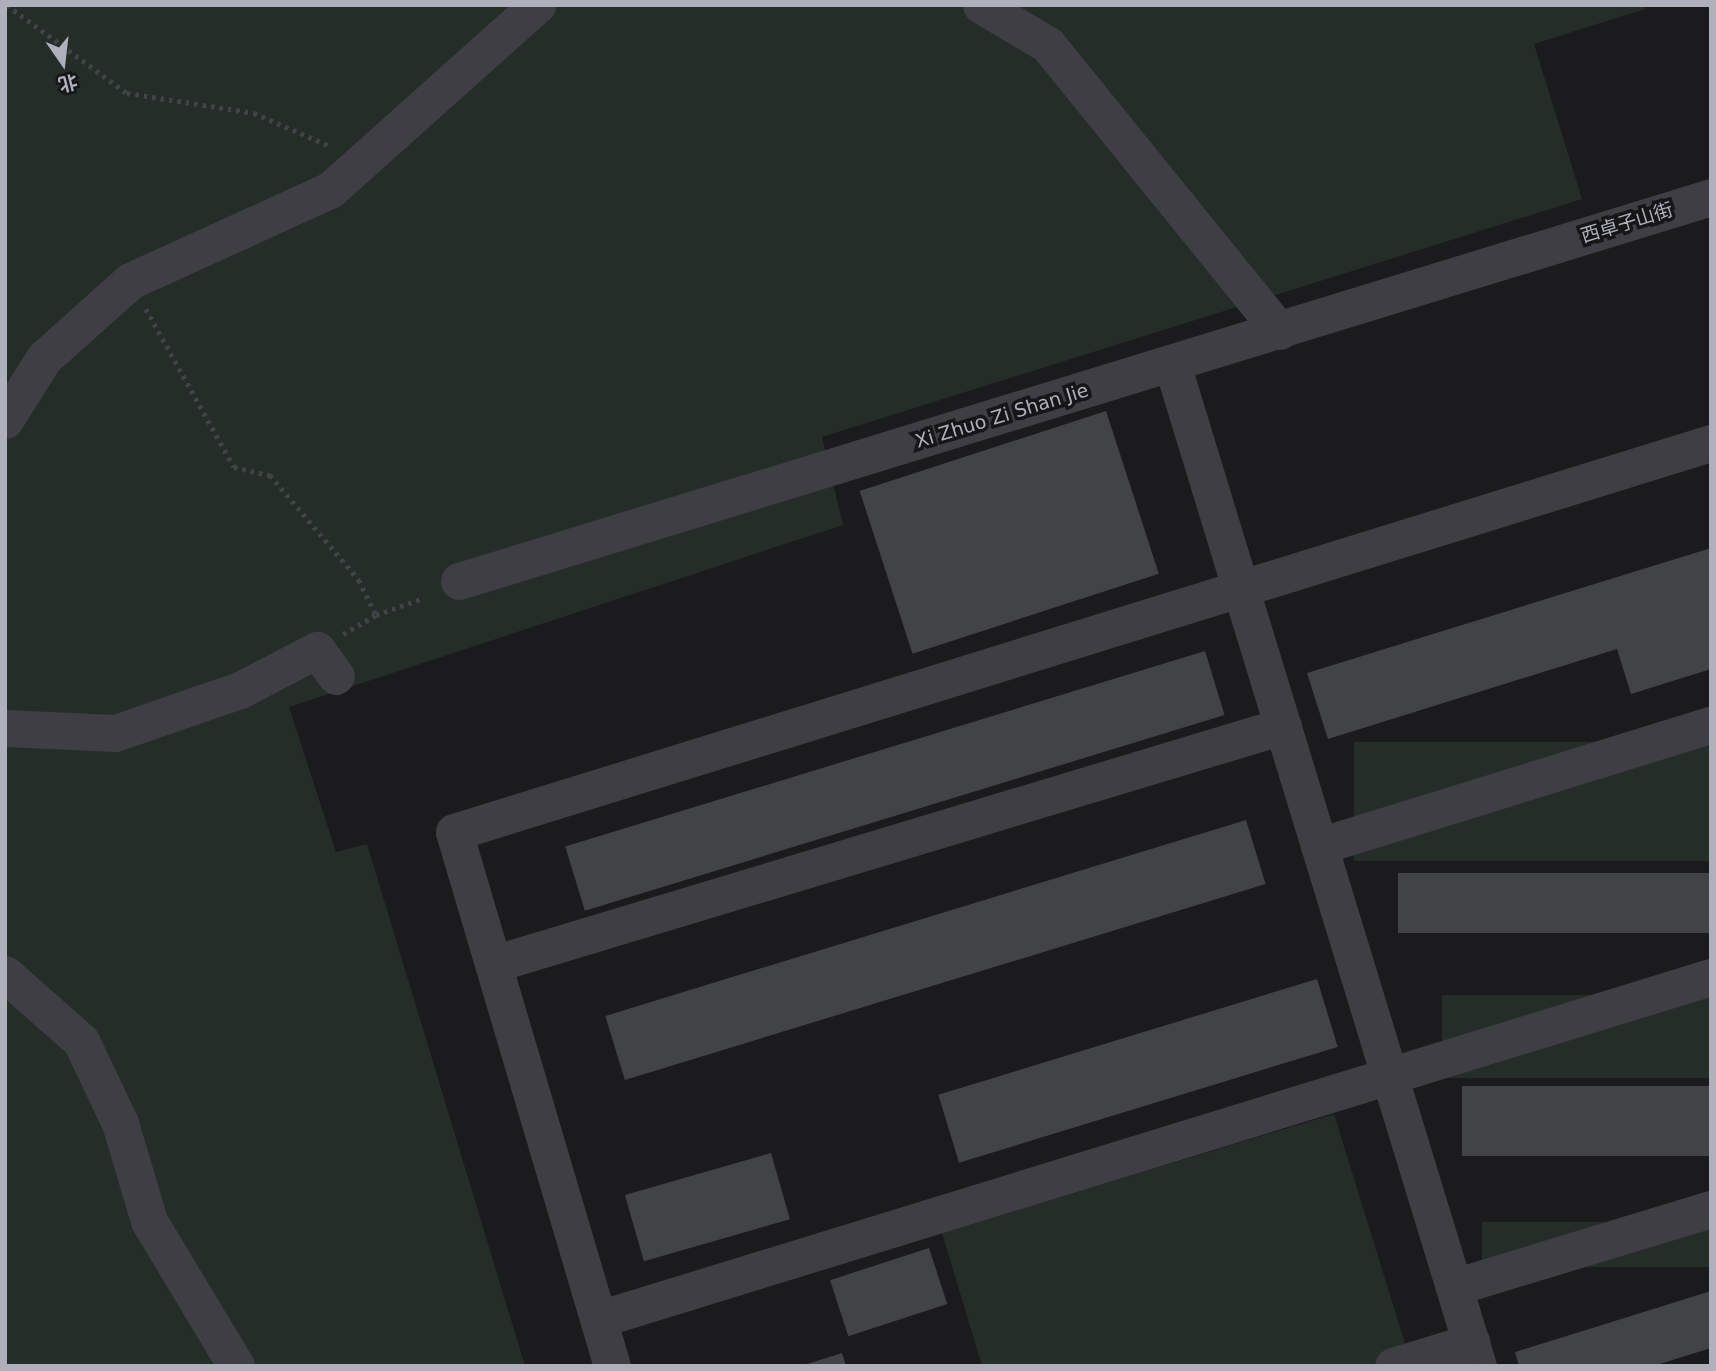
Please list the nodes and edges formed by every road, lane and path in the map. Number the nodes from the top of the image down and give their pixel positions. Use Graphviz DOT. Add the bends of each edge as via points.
graph roads {
  1 [pos="7,5"];
  2 [pos="537,5"];
  3 [pos="981,5"];
  4 [pos="363,160"];
  5 [pos="1711,197"];
  6 [pos="1543,249"];
  7 [pos="130,281"];
  8 [pos="1280,331"];
  9 [pos="1172,364"];
  10 [pos="5,420"];
  11 [pos="1711,443"];
  12 [pos="459,581"];
  13 [pos="1241,588"];
  14 [pos="421,599"];
  15 [pos="376,615"];
  16 [pos="327,663"];
  17 [pos="1711,724"];
  18 [pos="1283,726"];
  19 [pos="5,728"];
  20 [pos="1319,846"];
  21 [pos="493,964"];
  22 [pos="5,974"];
  23 [pos="1711,977"];
  24 [pos="1389,1076"];
  25 [pos="1711,1209"];
  26 [pos="1454,1287"];
  27 [pos="598,1319"];
  28 [pos="1474,1354"];
  29 [pos="236,1366"];
  30 [pos="612,1366"];
  31 [pos="1394,1366"];
  1 -- 4 [label="path" via="127,93 254,113"];
  2 -- 4 [label="street"];
  3 -- 8 [label="street" via="1048,45"];
  4 -- 7 [label="street" via="330,190"];
  5 -- 6 [label="street, 西卓子山街"];
  6 -- 8 [label="street, Xi Zhuo Zi Shan Jie"];
  7 -- 10 [label="street" via="44,358"];
  7 -- 15 [label="path" via="234,467 270,475 359,580"];
  8 -- 9 [label="street, Xi Zhuo Zi Shan Jie"];
  9 -- 12 [label="street, Xi Zhuo Zi Shan Jie"];
  9 -- 13 [label="street"];
  11 -- 13 [label="street"];
  13 -- 18 [label="street"];
  13 -- 21 [label="street" via="454,832"];
  14 -- 15 [label="path"];
  15 -- 16 [label="path"];
  16 -- 19 [label="street" via="115,733"];
  17 -- 20 [label="street"];
  18 -- 20 [label="street"];
  18 -- 21 [label="street"];
  20 -- 24 [label="street"];
  21 -- 27 [label="street"];
  22 -- 29 [label="street" via="81,1041 120,1123 149,1221"];
  23 -- 24 [label="street"];
  24 -- 26 [label="street"];
  24 -- 27 [label="street"];
  25 -- 26 [label="street"];
  26 -- 28 [label="street"];
  27 -- 30 [label="street"];
  28 -- 31 [label="street"];
}
